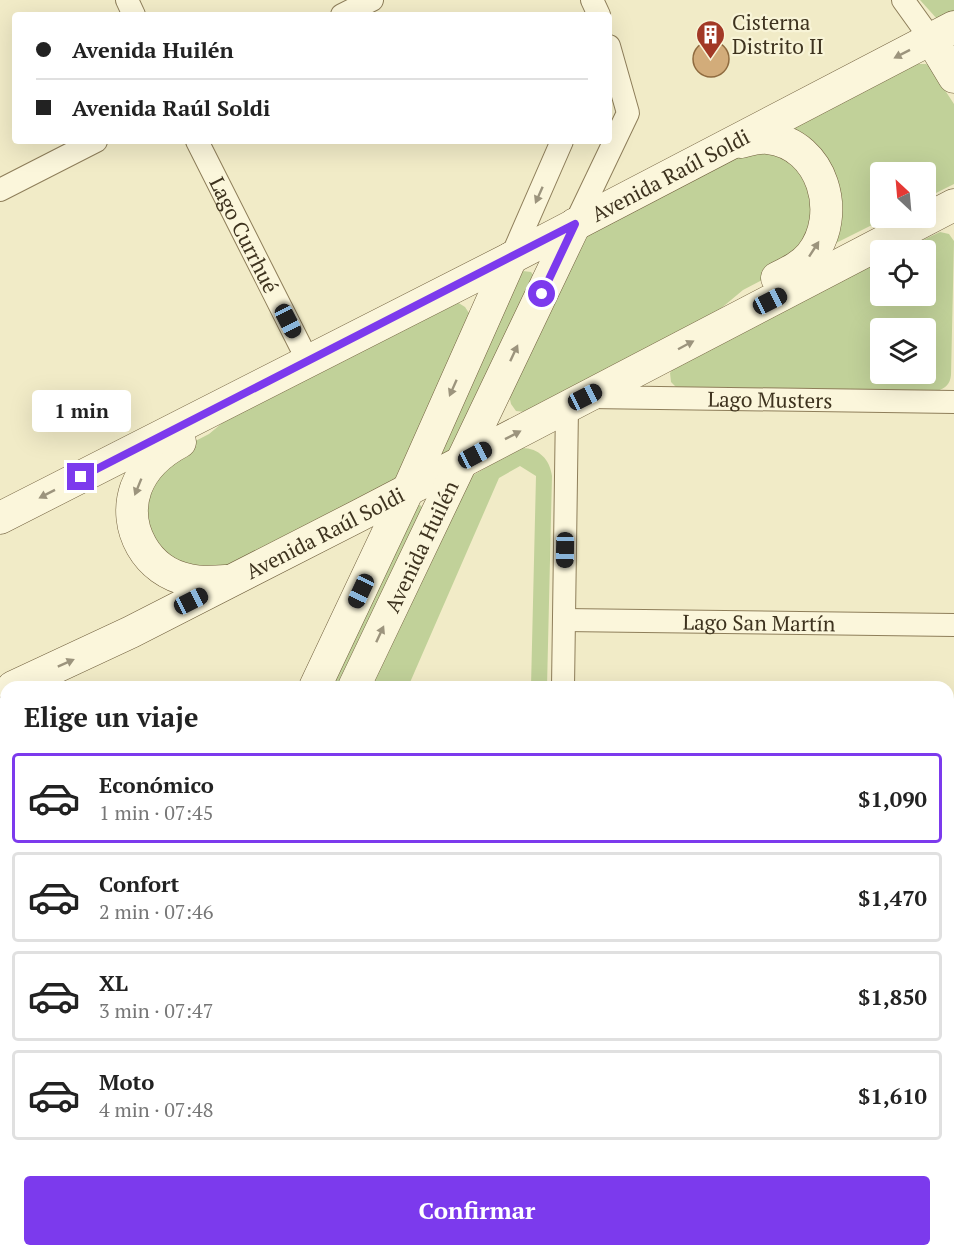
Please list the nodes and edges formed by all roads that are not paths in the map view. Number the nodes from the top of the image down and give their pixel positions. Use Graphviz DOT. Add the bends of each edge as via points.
graph roads {
  1 [pos="372,0"];
  2 [pos="903,0"];
  3 [pos="348,12"];
  4 [pos="943,33"];
  5 [pos="612,57"];
  6 [pos="954,77"];
  7 [pos="90,144"];
  8 [pos="199,144"];
  9 [pos="561,144"];
  10 [pos="721,148"];
  11 [pos="0,190"];
  12 [pos="954,205"];
  13 [pos="575,224"];
  14 [pos="511,258"];
  15 [pos="723,325"];
  16 [pos="308,361"];
  17 [pos="242,394"];
  18 [pos="576,402"];
  19 [pos="954,402"];
  20 [pos="461,463"];
  21 [pos="408,490"];
  22 [pos="0,518"];
  23 [pos="315,538"];
  24 [pos="370,572"];
  25 [pos="231,581"];
  26 [pos="564,620"];
  27 [pos="954,625"];
  28 [pos="26,681"];
  29 [pos="318,681"];
  30 [pos="357,681"];
  31 [pos="563,681"];
  1 -- 3 [label="street"];
  2 -- 4 [label="street"];
  4 -- 6 [label="main road"];
  4 -- 10 [label="main road, Avenida Raúl Soldi, one-way"];
  5 -- 13 [label="street, Avenida Huilén" via="628,113"];
  7 -- 11 [label="street"];
  8 -- 16 [label="street, Lago Currhué"];
  9 -- 14 [label="street, Avenida Huilén, one-way"];
  10 -- 13 [label="main road, Avenida Raúl Soldi"];
  15 -- 10 [label="main road, one-way" via="747,296 808,259 821,238 827,211 822,181 799,150 769,138"];
  12 -- 15 [label="main road, Avenida Raúl Soldi"];
  13 -- 14 [label="main road, Avenida Raúl Soldi"];
  20 -- 13 [label="main road, Avenida Huilén, one-way"];
  14 -- 16 [label="main road, Avenida Raúl Soldi"];
  14 -- 21 [label="main road, Avenida Huilén, one-way"];
  18 -- 15 [label="main road, Avenida Raúl Soldi, one-way"];
  16 -- 17 [label="main road, Avenida Raúl Soldi"];
  17 -- 22 [label="main road, Avenida Raúl Soldi, one-way"];
  17 -- 25 [label="main road, one-way" via="209,426 156,458 139,481 132,507 136,535 157,566 188,580"];
  18 -- 19 [label="street, Lago Musters"];
  20 -- 18 [label="main road, Avenida Raúl Soldi, one-way"];
  18 -- 26 [label="street"];
  20 -- 21 [label="main road, Avenida Raúl Soldi"];
  30 -- 20 [label="main road, Avenida Huilén, one-way"];
  21 -- 23 [label="main road, Avenida Raúl Soldi"];
  21 -- 24 [label="main road, Avenida Huilén"];
  23 -- 24 [label="main road" via="335,532 356,537 367,550"];
  23 -- 25 [label="main road, Avenida Raúl Soldi"];
  24 -- 29 [label="main road, Avenida Huilén"];
  28 -- 25 [label="main road, Avenida Raúl Soldi, one-way"];
  26 -- 27 [label="street, Lago San Martín"];
  26 -- 31 [label="street"];
}
